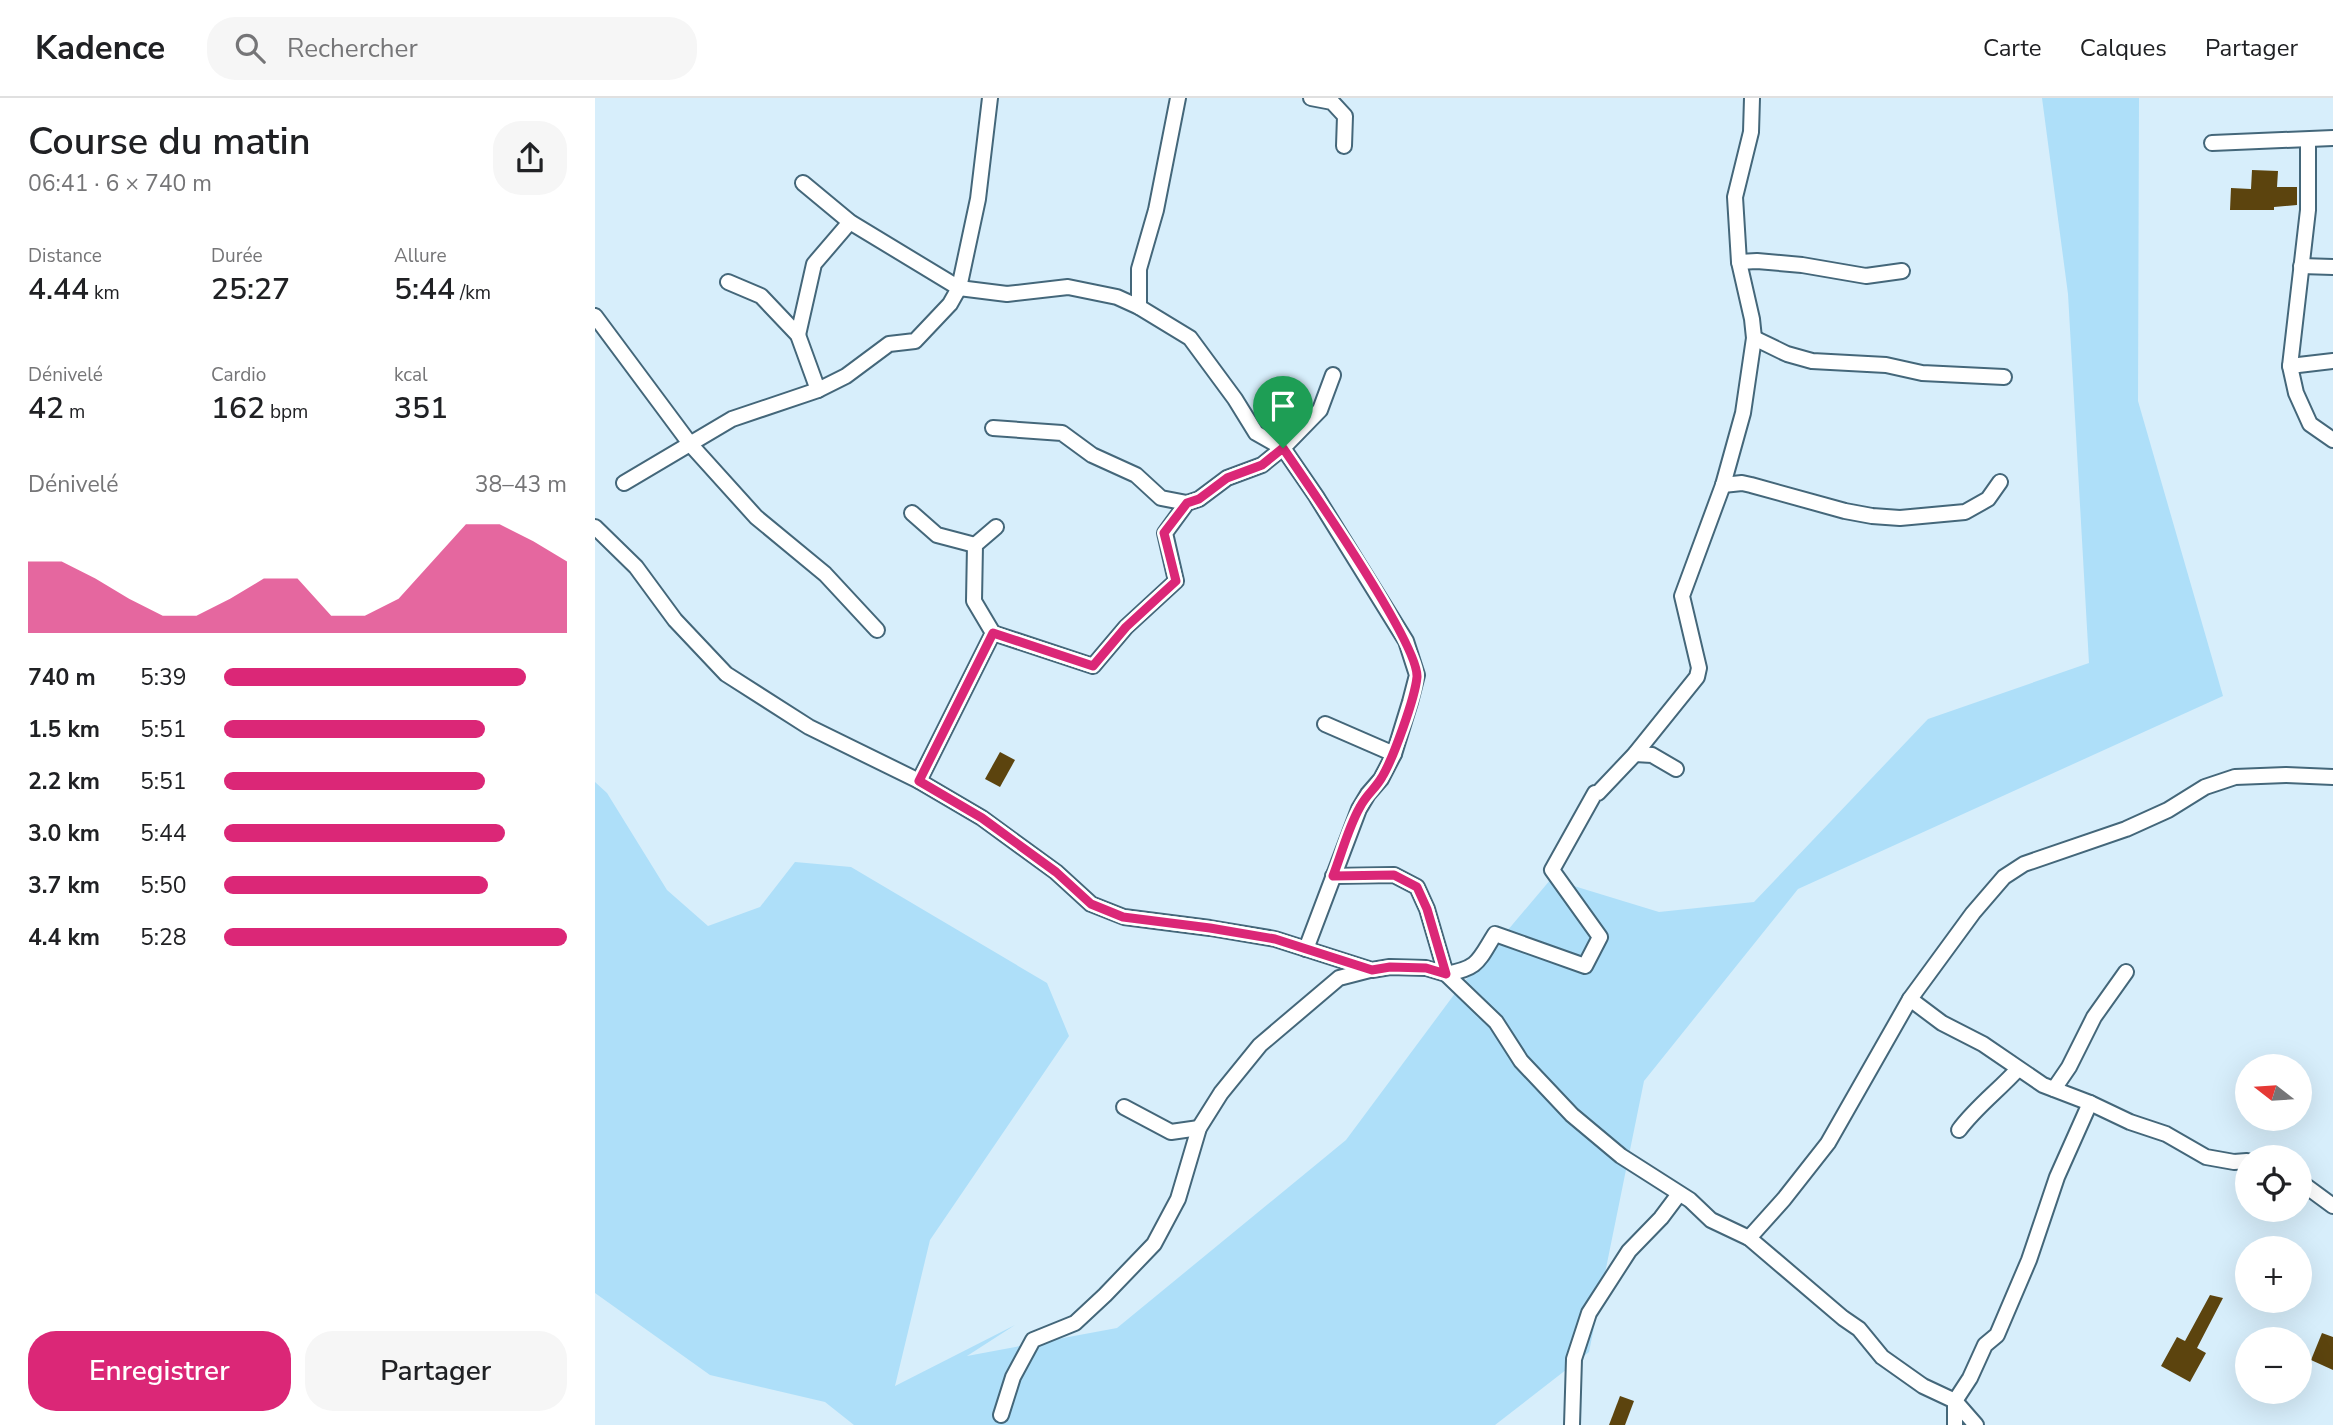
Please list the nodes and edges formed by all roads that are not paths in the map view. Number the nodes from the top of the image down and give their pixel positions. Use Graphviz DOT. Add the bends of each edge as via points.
graph roads {
  1 [pos="990,98"];
  2 [pos="1178,98"];
  3 [pos="1311,98"];
  4 [pos="1752,98"];
  5 [pos="2333,138"];
  6 [pos="2308,140"];
  7 [pos="2212,143"];
  8 [pos="1344,146"];
  9 [pos="803,183"];
  10 [pos="849,222"];
  11 [pos="1739,262"];
  12 [pos="2301,266"];
  13 [pos="2333,267"];
  14 [pos="1902,271"];
  15 [pos="728,282"];
  16 [pos="958,288"];
  17 [pos="1139,307"];
  18 [pos="595,316"];
  19 [pos="798,335"];
  20 [pos="1754,338"];
  21 [pos="2333,361"];
  22 [pos="2290,366"];
  23 [pos="1333,375"];
  24 [pos="2004,377"];
  25 [pos="818,390"];
  26 [pos="993,428"];
  27 [pos="2333,440"];
  28 [pos="691,444"];
  29 [pos="1283,448"];
  30 [pos="2000,482"];
  31 [pos="624,483"];
  32 [pos="1723,485"];
  33 [pos="1187,503"];
  34 [pos="912,513"];
  35 [pos="595,527"];
  36 [pos="996,527"];
  37 [pos="975,545"];
  38 [pos="877,630"];
  39 [pos="993,633"];
  40 [pos="1325,724"];
  41 [pos="1394,754"];
  42 [pos="1635,754"];
  43 [pos="1676,769"];
  44 [pos="2333,777"];
  45 [pos="919,781"];
  46 [pos="1333,876"];
  47 [pos="1306,949"];
  48 [pos="1372,970"];
  49 [pos="2126,972"];
  50 [pos="1446,974"];
  51 [pos="1910,999"];
  52 [pos="2018,1069"];
  53 [pos="2054,1090"];
  54 [pos="2090,1102"];
  55 [pos="1124,1107"];
  56 [pos="1199,1128"];
  57 [pos="1959,1130"];
  58 [pos="2235,1162"];
  59 [pos="2312,1191"];
  60 [pos="1679,1194"];
  61 [pos="2333,1206"];
  62 [pos="1749,1238"];
  63 [pos="1955,1401"];
  64 [pos="1001,1415"];
  65 [pos="1572,1425"];
  66 [pos="1955,1425"];
  67 [pos="1976,1425"];
  1 -- 16 [label="street" via="978,200"];
  2 -- 17 [label="street" via="1156,210 1139,268"];
  3 -- 8 [label="street" via="1332,103 1345,116"];
  4 -- 11 [label="street" via="1751,132 1735,197"];
  5 -- 6 [label="street"];
  6 -- 7 [label="street"];
  6 -- 12 [label="street" via="2308,210"];
  9 -- 10 [label="street"];
  10 -- 16 [label="street"];
  10 -- 19 [label="street" via="814,264"];
  11 -- 14 [label="street" via="1802,265 1866,276"];
  11 -- 20 [label="street"];
  12 -- 13 [label="street"];
  12 -- 22 [label="street"];
  15 -- 19 [label="street" via="761,296"];
  16 -- 17 [label="street" via="1007,294 1068,287 1117,297"];
  16 -- 25 [label="street" via="950,304 915,341 889,344"];
  17 -- 29 [label="street" via="1190,338 1256,433"];
  18 -- 28 [label="street"];
  19 -- 25 [label="street"];
  20 -- 24 [label="street" via="1812,361"];
  20 -- 32 [label="street" via="1743,413"];
  21 -- 22 [label="street"];
  22 -- 27 [label="street" via="2295,393 2310,424"];
  23 -- 29 [label="street" via="1320,410"];
  25 -- 28 [label="street" via="732,419"];
  26 -- 33 [label="street" via="1062,433 1092,455 1136,475 1161,498"];
  28 -- 31 [label="street"];
  28 -- 38 [label="street" via="756,517 825,574"];
  29 -- 33 [label="street" via="1262,465 1227,478"];
  29 -- 41 [label="street" via="1406,641 1417,675"];
  30 -- 32 [label="street" via="1988,499 1965,512 1900,518 1872,516 1742,483"];
  32 -- 42 [label="street" via="1682,596 1699,667 1697,677"];
  33 -- 39 [label="street" via="1164,533 1176,581 1126,627 1093,666"];
  34 -- 37 [label="street" via="937,535"];
  35 -- 45 [label="street" via="636,567 675,620 726,674 809,727"];
  36 -- 37 [label="street"];
  37 -- 39 [label="street" via="974,601"];
  39 -- 45 [label="street"];
  40 -- 41 [label="street"];
  41 -- 46 [label="street" via="1359,808"];
  42 -- 43 [label="street" via="1652,755"];
  42 -- 50 [label="street" via="1595,793 1552,870 1600,937 1585,966 1495,934 1475,966"];
  44 -- 51 [label="street" via="2235,777 2205,787 2126,829 2024,864 2004,877 1973,912"];
  45 -- 47 [label="street" via="982,818 1091,904 1123,917 1236,932"];
  46 -- 47 [label="street"];
  46 -- 50 [label="street" via="1394,875 1417,887"];
  47 -- 48 [label="street"];
  48 -- 50 [label="street" via="1426,968"];
  48 -- 56 [label="street" via="1339,978 1260,1045"];
  49 -- 53 [label="street" via="2094,1017"];
  50 -- 60 [label="street" via="1496,1022 1521,1061 1572,1115 1621,1156"];
  51 -- 52 [label="street"];
  51 -- 62 [label="street" via="1828,1143"];
  52 -- 53 [label="street"];
  52 -- 57 [label="street"];
  53 -- 54 [label="street"];
  54 -- 58 [label="street" via="2166,1134 2206,1157"];
  54 -- 63 [label="street" via="1997,1335 1985,1345"];
  55 -- 56 [label="street" via="1171,1132"];
  56 -- 64 [label="street" via="1178,1199 1154,1244 1075,1323 1033,1340 1013,1377"];
  59 -- 61 [label="street"];
  60 -- 62 [label="street" via="1711,1220"];
  60 -- 65 [label="street" via="1629,1251 1589,1312 1574,1359"];
  62 -- 63 [label="street" via="1859,1329 1882,1357 1923,1386"];
  63 -- 66 [label="street"];
  63 -- 67 [label="street"];
}
